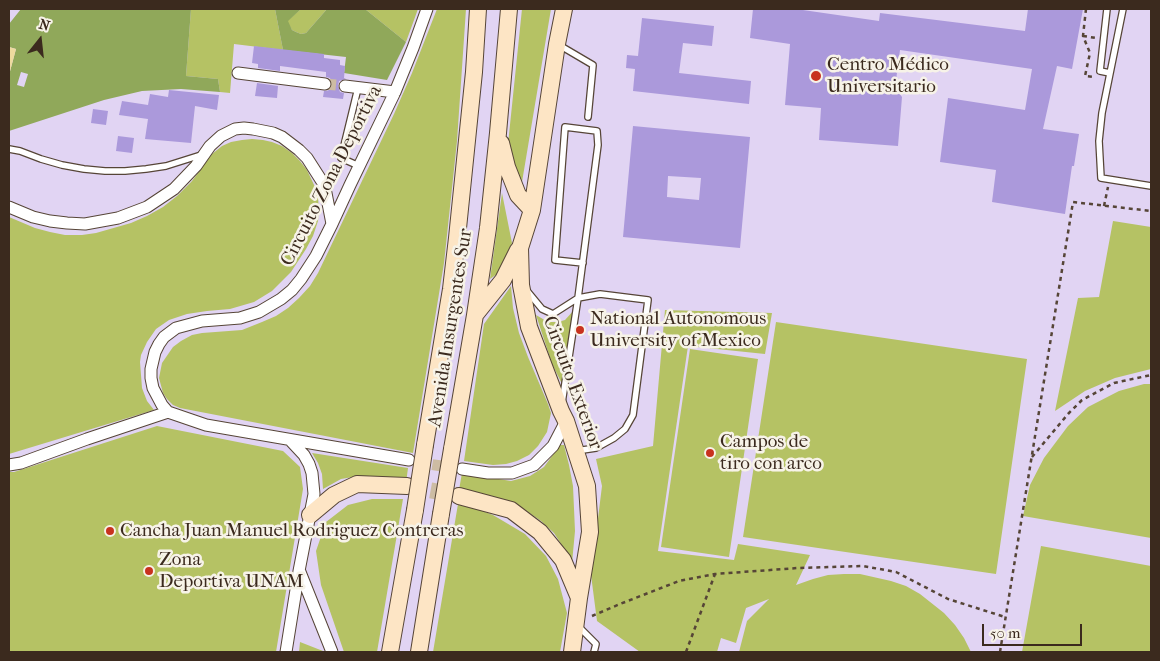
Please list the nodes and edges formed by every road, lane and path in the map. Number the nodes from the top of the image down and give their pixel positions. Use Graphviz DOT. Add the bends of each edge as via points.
graph roads {
  1 [pos="427,9"];
  2 [pos="478,9"];
  3 [pos="509,9"];
  4 [pos="564,9"];
  5 [pos="570,9"];
  6 [pos="1086,9"];
  7 [pos="1107,9"];
  8 [pos="1123,9"];
  9 [pos="558,40"];
  10 [pos="238,73"];
  11 [pos="1110,76"];
  12 [pos="325,84"];
  13 [pos="345,86"];
  14 [pos="358,88"];
  15 [pos="394,92"];
  16 [pos="588,117"];
  17 [pos="498,132"];
  18 [pos="9,150"];
  19 [pos="206,153"];
  20 [pos="359,166"];
  21 [pos="1109,180"];
  22 [pos="1151,186"];
  23 [pos="1104,206"];
  24 [pos="9,207"];
  25 [pos="532,210"];
  26 [pos="1151,211"];
  27 [pos="332,224"];
  28 [pos="520,248"];
  29 [pos="583,263"];
  30 [pos="521,285"];
  31 [pos="578,298"];
  32 [pos="476,315"];
  33 [pos="1151,375"];
  34 [pos="168,412"];
  35 [pos="564,416"];
  36 [pos="290,440"];
  37 [pos="576,451"];
  38 [pos="1031,458"];
  39 [pos="409,460"];
  40 [pos="9,465"];
  41 [pos="462,469"];
  42 [pos="407,486"];
  43 [pos="459,496"];
  44 [pos="310,515"];
  45 [pos="299,571"];
  46 [pos="714,574"];
  47 [pos="579,598"];
  48 [pos="1005,617"];
  49 [pos="576,624"];
  50 [pos="286,652"];
  51 [pos="332,652"];
  52 [pos="390,652"];
  53 [pos="419,652"];
  54 [pos="572,652"];
  55 [pos="594,652"];
  56 [pos="686,652"];
  57 [pos="1000,652"];
  1 -- 15 [label="street, Circuito Zona Deportiva"];
  2 -- 52 [label="main road, Avenida Insurgentes Sur, bridge" via="458,238"];
  3 -- 17 [label="main road, Avenida Insurgentes Sur"];
  4 -- 9 [label="main road, Circuito Exterior"];
  5 -- 9 [label="lane"];
  6 -- 11 [label="path" via="1083,36 1090,53 1085,76"];
  7 -- 11 [label="lane" via="1100,71"];
  8 -- 11 [label="lane"];
  9 -- 16 [label="lane" via="593,65"];
  9 -- 25 [label="main road, Circuito Exterior"];
  10 -- 12 [label="street"];
  11 -- 21 [label="lane" via="1099,141 1101,178"];
  13 -- 14 [label="street"];
  14 -- 15 [label="street"];
  14 -- 20 [label="lane" via="341,158"];
  15 -- 20 [label="street, Circuito Zona Deportiva"];
  17 -- 25 [label="main road" via="518,195"];
  17 -- 32 [label="main road, Avenida Insurgentes Sur"];
  18 -- 19 [label="lane" via="62,165 105,171 160,167"];
  19 -- 24 [label="street" via="168,194 147,207 118,218 85,224 67,223 33,217"];
  19 -- 27 [label="street" via="221,136 235,130 253,128 282,137 313,166 326,193"];
  20 -- 27 [label="street, Circuito Zona Deportiva"];
  21 -- 22 [label="lane"];
  21 -- 23 [label="path"];
  23 -- 26 [label="path"];
  23 -- 38 [label="path" via="1073,202"];
  25 -- 28 [label="main road, Circuito Exterior"];
  27 -- 34 [label="street, Circuito Zona Deportiva" via="301,279 276,302 240,318 202,321 176,328 164,337 155,352 151,378 157,397"];
  28 -- 30 [label="main road, Circuito Exterior"];
  28 -- 32 [label="main road" via="503,280"];
  29 -- 29 [label="lane" via="598,146 597,131 565,127 555,260"];
  29 -- 31 [label="lane"];
  30 -- 31 [label="lane" via="542,309 553,314"];
  30 -- 35 [label="main road, Circuito Exterior" via="529,327"];
  31 -- 35 [label="lane"];
  31 -- 37 [label="lane" via="600,294 648,300 633,415 614,438 596,448"];
  32 -- 53 [label="main road, Avenida Insurgentes Sur, bridge"];
  33 -- 38 [label="path" via="1114,383 1082,400"];
  34 -- 36 [label="street" via="206,425"];
  34 -- 40 [label="street"];
  35 -- 37 [label="main road, Circuito Exterior"];
  35 -- 41 [label="street" via="554,446 534,465 512,473"];
  36 -- 39 [label="street"];
  36 -- 44 [label="street" via="304,455 312,473 314,494"];
  37 -- 47 [label="main road, Circuito Exterior" via="587,486 590,532"];
  38 -- 48 [label="path"];
  42 -- 44 [label="main road" via="357,484 334,495"];
  43 -- 47 [label="main road" via="511,510 540,532 563,560"];
  44 -- 45 [label="street"];
  45 -- 50 [label="street"];
  45 -- 51 [label="street"];
  46 -- 48 [label="path" via="863,566 896,572 948,599"];
  46 -- 49 [label="path" via="679,581"];
  46 -- 56 [label="path"];
  47 -- 49 [label="main road, Circuito Exterior"];
  48 -- 57 [label="path"];
  49 -- 54 [label="main road, Circuito Exterior"];
  49 -- 55 [label="lane" via="596,644"];
}
